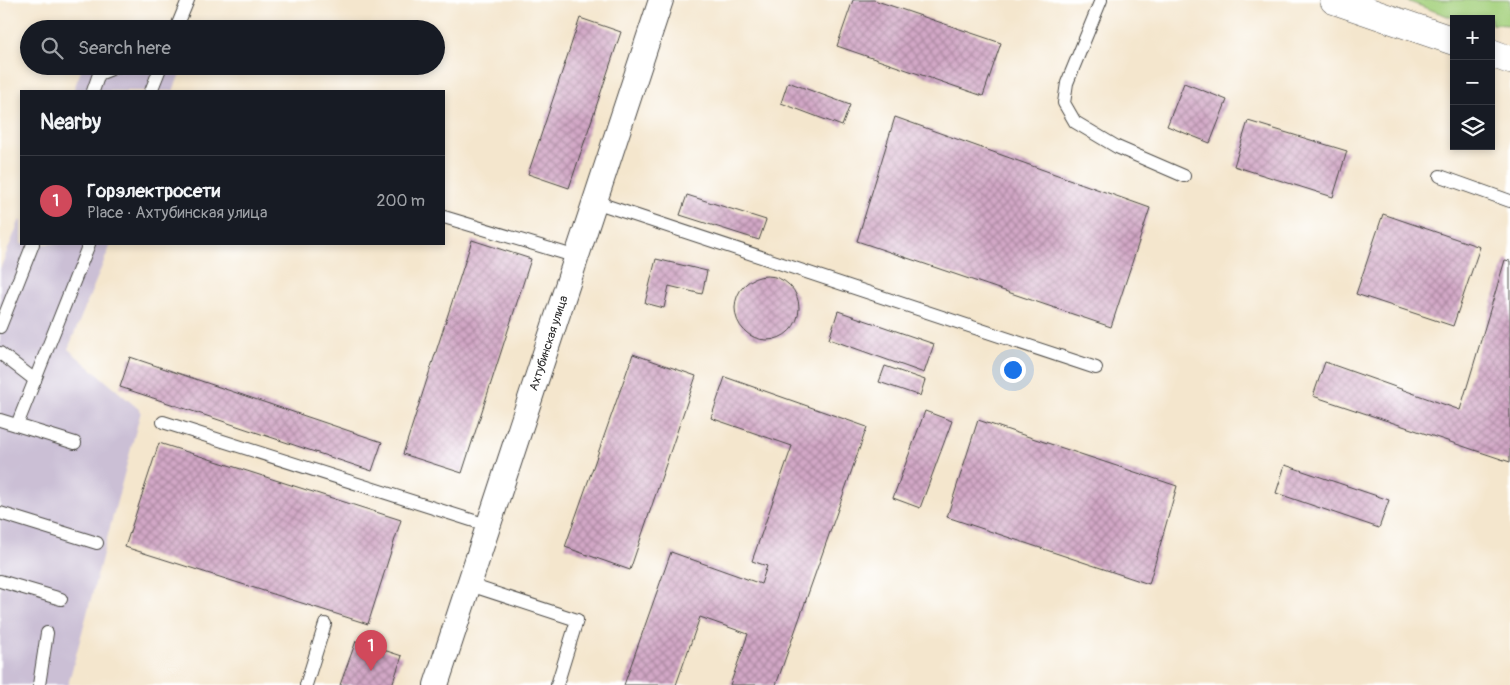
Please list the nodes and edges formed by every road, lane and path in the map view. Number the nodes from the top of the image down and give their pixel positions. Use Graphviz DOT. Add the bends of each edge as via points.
graph roads {
  1 [pos="188,0"];
  2 [pos="661,0"];
  3 [pos="1101,0"];
  4 [pos="1334,0"];
  5 [pos="180,20"];
  6 [pos="1450,40"];
  7 [pos="1495,54"];
  8 [pos="1510,60"];
  9 [pos="99,75"];
  10 [pos="157,75"];
  11 [pos="93,90"];
  12 [pos="151,90"];
  13 [pos="1184,176"];
  14 [pos="1440,176"];
  15 [pos="1510,201"];
  16 [pos="595,202"];
  17 [pos="445,217"];
  18 [pos="33,245"];
  19 [pos="90,245"];
  20 [pos="577,257"];
  21 [pos="0,327"];
  22 [pos="0,353"];
  23 [pos="1096,368"];
  24 [pos="35,380"];
  25 [pos="0,420"];
  26 [pos="163,422"];
  27 [pos="17,425"];
  28 [pos="75,443"];
  29 [pos="0,513"];
  30 [pos="490,526"];
  31 [pos="97,542"];
  32 [pos="0,581"];
  33 [pos="470,585"];
  34 [pos="61,599"];
  35 [pos="325,624"];
  36 [pos="47,633"];
  37 [pos="39,685"];
  38 [pos="306,685"];
  39 [pos="436,685"];
  40 [pos="557,685"];
  1 -- 5 [label="lane"];
  2 -- 16 [label="street, Ахтубинская улица"];
  3 -- 13 [label="lane" via="1067,83 1064,103 1075,122 1117,148"];
  4 -- 6 [label="street"];
  7 -- 8 [label="street"];
  9 -- 11 [label="lane"];
  10 -- 12 [label="lane"];
  14 -- 15 [label="lane"];
  16 -- 20 [label="street, Ахтубинская улица"];
  16 -- 23 [label="lane"];
  17 -- 20 [label="lane"];
  18 -- 21 [label="lane"];
  19 -- 24 [label="lane"];
  20 -- 30 [label="street, Ахтубинская улица"];
  22 -- 24 [label="lane"];
  24 -- 27 [label="lane"];
  25 -- 27 [label="lane"];
  26 -- 30 [label="lane"];
  27 -- 28 [label="lane"];
  29 -- 31 [label="lane"];
  30 -- 33 [label="street, Ахтубинская улица"];
  32 -- 34 [label="lane"];
  33 -- 39 [label="street, Ахтубинская улица"];
  33 -- 40 [label="lane" via="577,620"];
  35 -- 38 [label="lane"];
  36 -- 37 [label="lane"];
}
